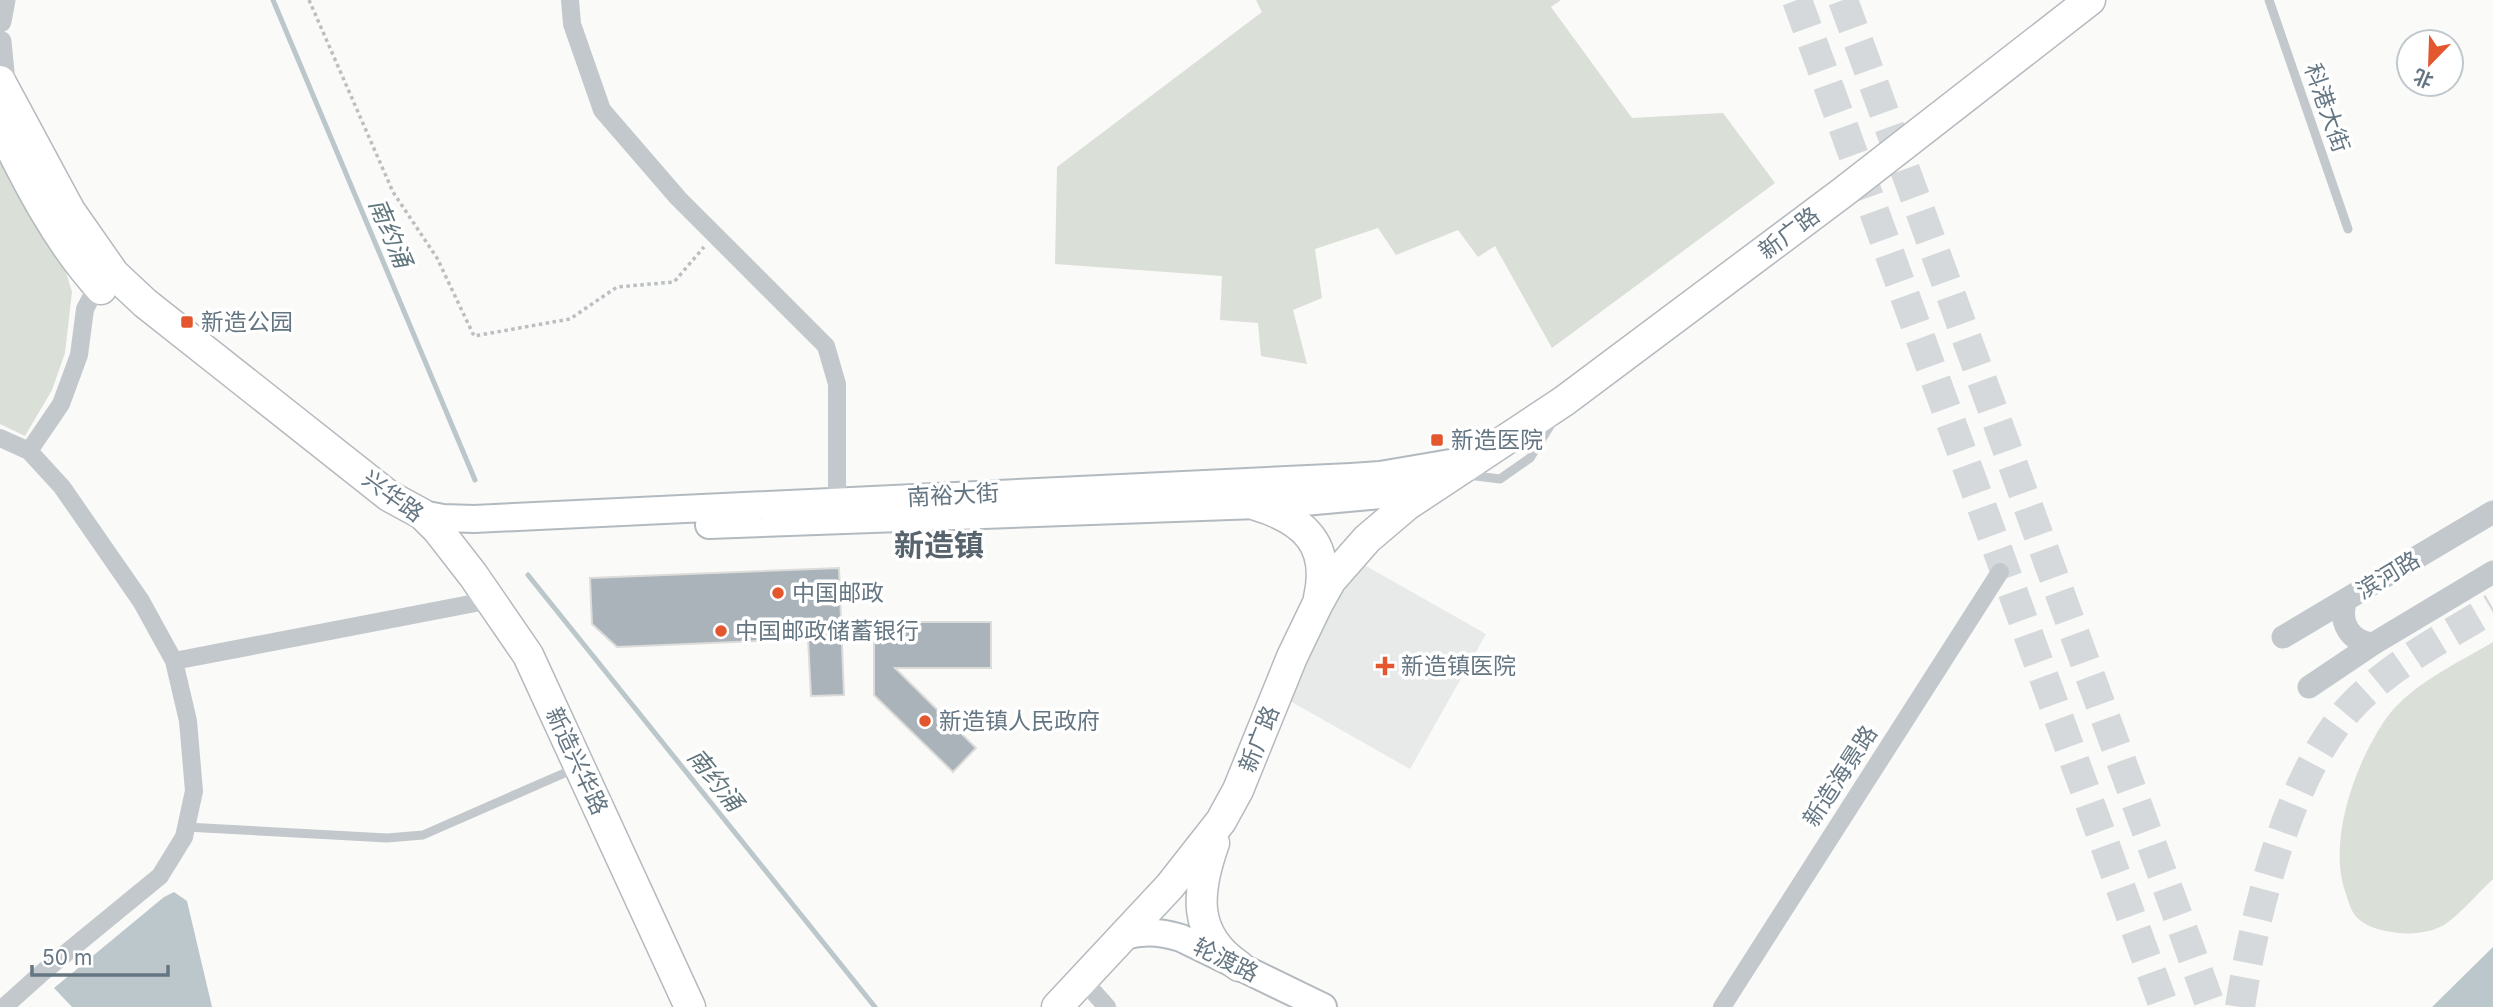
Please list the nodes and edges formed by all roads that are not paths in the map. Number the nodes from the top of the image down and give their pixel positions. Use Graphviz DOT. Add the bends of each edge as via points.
graph roads {
  1 [pos="4,0"];
  2 [pos="570,0"];
  3 [pos="2091,0"];
  4 [pos="2269,0"];
  5 [pos="0,20"];
  6 [pos="0,42"];
  7 [pos="3,87"];
  8 [pos="0,126"];
  9 [pos="2348,229"];
  10 [pos="107,280"];
  11 [pos="1564,401"];
  12 [pos="0,438"];
  13 [pos="29,451"];
  14 [pos="1482,457"];
  15 [pos="1456,474"];
  16 [pos="837,501"];
  17 [pos="1256,505"];
  18 [pos="2493,512"];
  19 [pos="430,522"];
  20 [pos="2000,572"];
  21 [pos="2493,572"];
  22 [pos="491,600"];
  23 [pos="2346,600"];
  24 [pos="1317,605"];
  25 [pos="2283,637"];
  26 [pos="2373,644"];
  27 [pos="174,661"];
  28 [pos="2309,687"];
  29 [pos="580,766"];
  30 [pos="1221,821"];
  31 [pos="186,827"];
  32 [pos="1125,936"];
  33 [pos="1239,967"];
  34 [pos="1083,980"];
  35 [pos="4,1007"];
  36 [pos="691,1007"];
  37 [pos="1056,1007"];
  38 [pos="1107,1007"];
  39 [pos="1323,1007"];
  40 [pos="1721,1007"];
  1 -- 5 [label="street"];
  2 -- 16 [label="street" via="572,24 602,110 678,198 825,346 837,384"];
  3 -- 11 [label="main road, 新广路"];
  4 -- 9 [label="lane, 科港大街"];
  6 -- 7 [label="street"];
  7 -- 10 [label="main road, 兴华路"];
  8 -- 10 [label="main road, 兴华路" via="71,250"];
  10 -- 13 [label="street" via="85,309 79,355 61,404"];
  10 -- 19 [label="main road, 兴华路" via="145,303 388,496"];
  11 -- 14 [label="main road, 新广路"];
  11 -- 15 [label="lane" via="1531,458 1500,479"];
  12 -- 13 [label="street"];
  13 -- 27 [label="street" via="96,534"];
  14 -- 15 [label="main road, 新广路"];
  14 -- 16 [label="main road, 南裕大街" via="1370,476"];
  15 -- 17 [label="main road, 南裕大街" via="1406,492"];
  15 -- 24 [label="main road, 新广路" via="1386,521 1348,558"];
  16 -- 19 [label="main road, 南裕大街"];
  17 -- 19 [label="main road, 南裕大街" via="538,531"];
  17 -- 24 [label="main road" via="1296,522 1317,549 1323,563"];
  18 -- 23 [label="street, 滨河路"];
  19 -- 22 [label="main road, 新造兴华路"];
  20 -- 40 [label="street, 新造海景路"];
  21 -- 26 [label="street"];
  22 -- 27 [label="street"];
  22 -- 29 [label="main road, 新造兴华路" via="528,655"];
  23 -- 25 [label="street, 滨河路"];
  23 -- 26 [label="street" via="2347,630 2358,640"];
  24 -- 30 [label="main road, 新广路"];
  26 -- 28 [label="street"];
  27 -- 31 [label="street" via="188,721 194,791"];
  29 -- 31 [label="lane" via="423,835 387,838"];
  29 -- 36 [label="main road, 新造兴华路"];
  30 -- 32 [label="main road, 新广路"];
  30 -- 33 [label="main road" via="1202,881 1200,907 1213,943"];
  31 -- 35 [label="street" via="160,876"];
  32 -- 33 [label="main road, 轮渡路" via="1169,934"];
  32 -- 34 [label="main road, 新广路"];
  33 -- 39 [label="main road, 轮渡路"];
  34 -- 37 [label="main road, 新广路"];
  34 -- 38 [label="street"];
}
